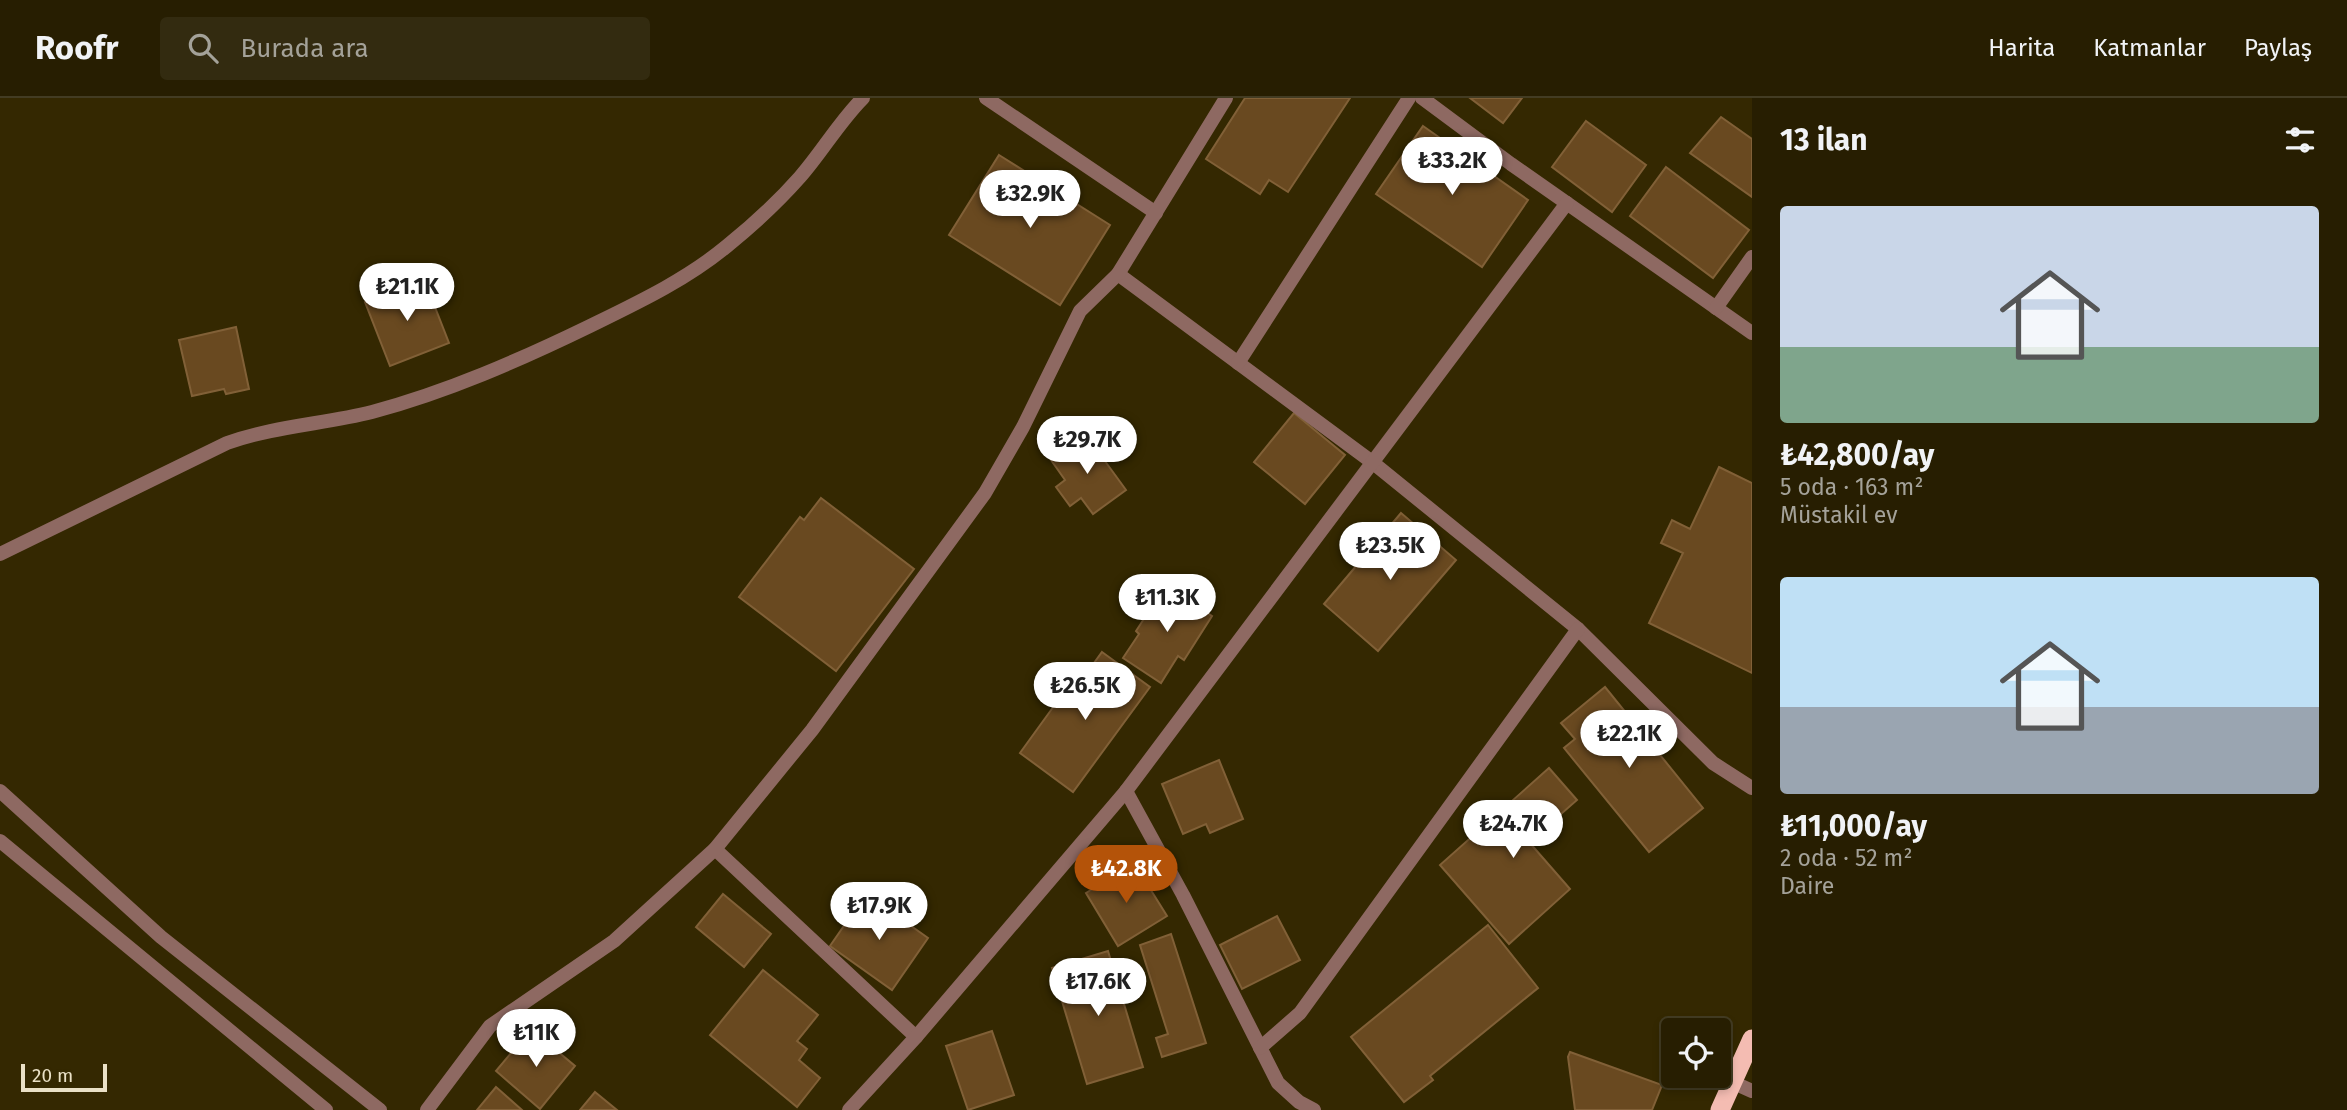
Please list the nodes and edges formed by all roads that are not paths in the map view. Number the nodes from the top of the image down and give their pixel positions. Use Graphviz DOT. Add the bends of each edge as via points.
graph roads {
  1 [pos="863,98"];
  2 [pos="986,98"];
  3 [pos="1226,98"];
  4 [pos="1409,98"];
  5 [pos="1422,98"];
  6 [pos="1567,203"];
  7 [pos="1156,213"];
  8 [pos="1752,257"];
  9 [pos="1118,274"];
  10 [pos="1716,308"];
  11 [pos="1752,333"];
  12 [pos="1238,363"];
  13 [pos="1372,463"];
  14 [pos="0,554"];
  15 [pos="1578,629"];
  16 [pos="1752,788"];
  17 [pos="0,791"];
  18 [pos="1126,792"];
  19 [pos="0,841"];
  20 [pos="715,849"];
  21 [pos="916,1037"];
  22 [pos="1752,1039"];
  23 [pos="1260,1048"];
  24 [pos="1732,1082"];
  25 [pos="1752,1091"];
  26 [pos="326,1110"];
  27 [pos="380,1110"];
  28 [pos="427,1110"];
  29 [pos="849,1110"];
  30 [pos="1314,1110"];
  31 [pos="1720,1110"];
  1 -- 14 [label="street" via="764,214 708,260 645,300 549,346 423,396 227,443"];
  2 -- 7 [label="street"];
  3 -- 7 [label="street"];
  4 -- 12 [label="street"];
  5 -- 6 [label="street"];
  6 -- 10 [label="street"];
  6 -- 13 [label="street"];
  7 -- 9 [label="street"];
  8 -- 10 [label="street"];
  9 -- 12 [label="street"];
  9 -- 20 [label="street" via="1080,311 985,493 812,730"];
  10 -- 11 [label="street"];
  12 -- 13 [label="street"];
  13 -- 15 [label="street"];
  13 -- 18 [label="street"];
  15 -- 16 [label="street" via="1713,763"];
  15 -- 23 [label="street" via="1300,1013"];
  17 -- 27 [label="street" via="161,937"];
  18 -- 21 [label="street"];
  18 -- 23 [label="street"];
  19 -- 26 [label="street"];
  20 -- 21 [label="street"];
  20 -- 28 [label="street" via="614,941 491,1026"];
  21 -- 29 [label="street"];
  22 -- 24 [label="highway"];
  23 -- 30 [label="street" via="1278,1083"];
  24 -- 25 [label="street"];
  24 -- 31 [label="highway"];
}
